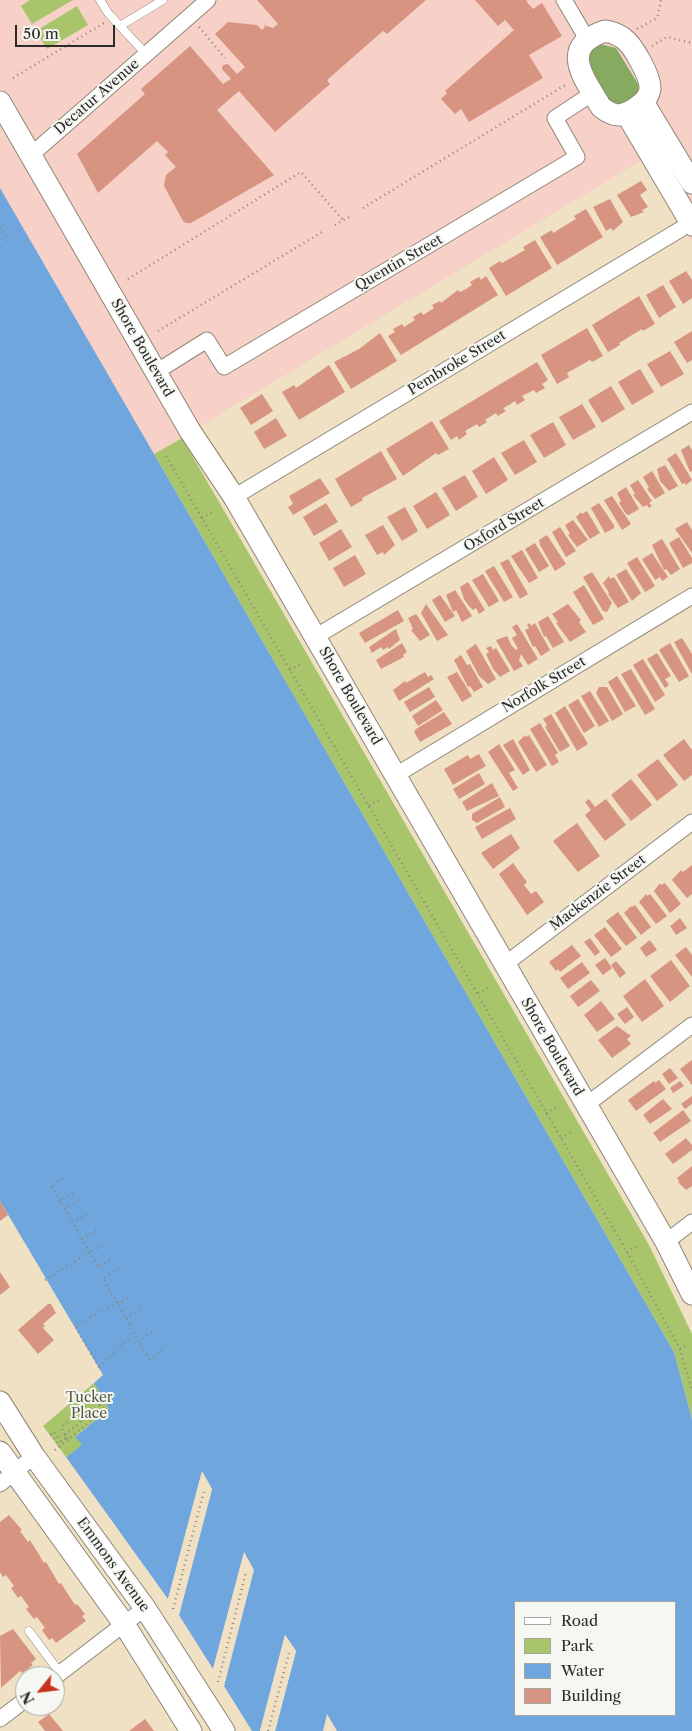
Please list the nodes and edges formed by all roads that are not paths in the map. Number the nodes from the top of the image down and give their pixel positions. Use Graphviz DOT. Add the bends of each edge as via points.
graph roads {
  1 [pos="100,0"];
  2 [pos="163,0"];
  3 [pos="208,0"];
  4 [pos="564,0"];
  5 [pos="120,26"];
  6 [pos="587,39"];
  7 [pos="146,54"];
  8 [pos="593,94"];
  9 [pos="0,102"];
  10 [pos="635,108"];
  11 [pos="31,155"];
  12 [pos="692,183"];
  13 [pos="686,227"];
  14 [pos="156,372"];
  15 [pos="692,412"];
  16 [pos="234,497"];
  17 [pos="692,596"];
  18 [pos="315,637"];
  19 [pos="396,775"];
  20 [pos="692,822"];
  21 [pos="504,965"];
  22 [pos="692,1025"];
  23 [pos="586,1105"];
  24 [pos="692,1222"];
  25 [pos="666,1242"];
  26 [pos="692,1294"];
  27 [pos="0,1402"];
  28 [pos="0,1452"];
  29 [pos="34,1456"];
  30 [pos="7,1479"];
  31 [pos="145,1608"];
  32 [pos="124,1624"];
  33 [pos="29,1631"];
  34 [pos="51,1666"];
  35 [pos="65,1669"];
  36 [pos="15,1708"];
  37 [pos="0,1719"];
  38 [pos="191,1731"];
  39 [pos="224,1731"];
  1 -- 5 [label="lane"];
  2 -- 5 [label="lane"];
  3 -- 7 [label="street, Decatur Avenue"];
  4 -- 6 [label="street"];
  5 -- 7 [label="lane"];
  6 -- 8 [label="main road" via="577,60"];
  6 -- 10 [label="main road" via="605,31 624,39 647,74 650,90"];
  7 -- 11 [label="street, Decatur Avenue"];
  8 -- 10 [label="main road" via="607,112 617,115"];
  8 -- 14 [label="street, Quentin Street" via="555,118 577,156 224,367 207,340"];
  9 -- 11 [label="main road, Shore Boulevard"];
  10 -- 12 [label="main road"];
  10 -- 13 [label="main road"];
  11 -- 14 [label="main road, Shore Boulevard"];
  13 -- 16 [label="street, Pembroke Street"];
  14 -- 16 [label="main road, Shore Boulevard"];
  15 -- 18 [label="street, Oxford Street"];
  16 -- 18 [label="main road, Shore Boulevard"];
  17 -- 19 [label="street, Norfolk Street"];
  18 -- 19 [label="main road, Shore Boulevard"];
  19 -- 21 [label="main road, Shore Boulevard"];
  20 -- 21 [label="street, Mackenzie Street"];
  21 -- 23 [label="main road, Shore Boulevard"];
  22 -- 23 [label="street"];
  23 -- 25 [label="main road, Shore Boulevard"];
  24 -- 25 [label="street"];
  25 -- 26 [label="main road, Shore Boulevard"];
  27 -- 29 [label="main road, Emmons Avenue"];
  28 -- 30 [label="main road, Emmons Avenue"];
  29 -- 30 [label="street"];
  29 -- 31 [label="main road, Emmons Avenue"];
  30 -- 32 [label="main road, Emmons Avenue"];
  31 -- 32 [label="street"];
  31 -- 39 [label="main road, Emmons Avenue"];
  32 -- 35 [label="street"];
  32 -- 38 [label="main road, Emmons Avenue"];
  33 -- 34 [label="lane"];
  36 -- 37 [label="street"];
}
